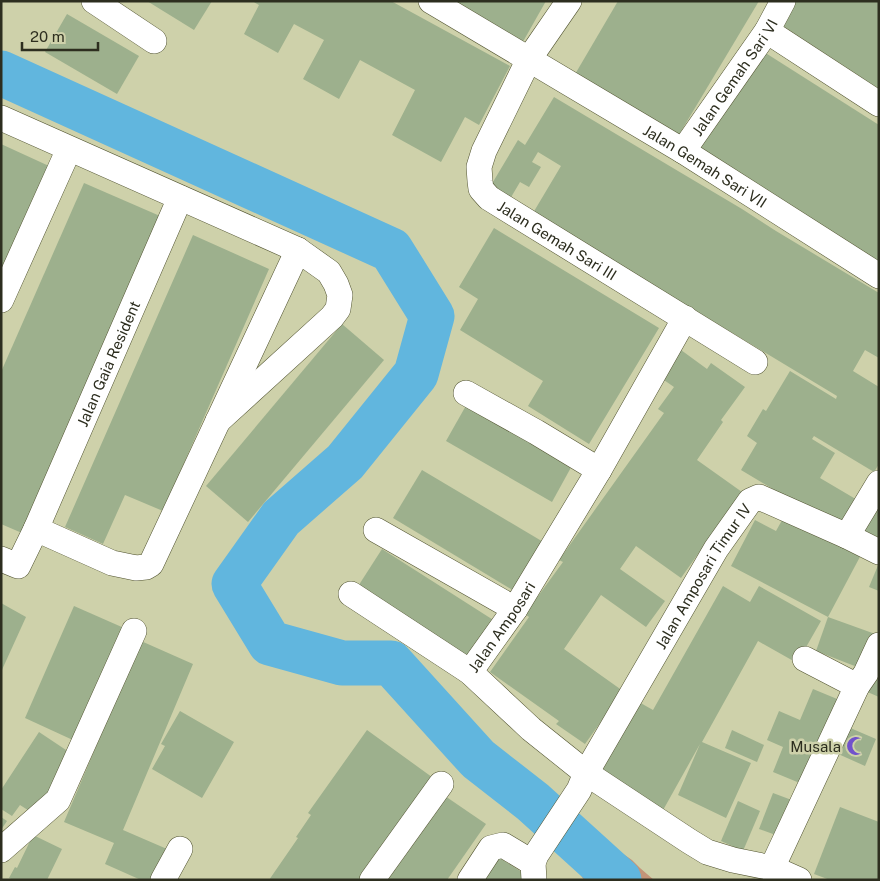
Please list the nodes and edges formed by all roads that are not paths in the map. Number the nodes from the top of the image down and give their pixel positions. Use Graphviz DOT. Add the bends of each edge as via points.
graph roads {
  1 [pos="94,1"];
  2 [pos="431,1"];
  3 [pos="569,1"];
  4 [pos="783,1"];
  5 [pos="767,31"];
  6 [pos="154,41"];
  7 [pos="529,59"];
  8 [pos="879,104"];
  9 [pos="1,118"];
  10 [pos="69,148"];
  11 [pos="683,151"];
  12 [pos="180,198"];
  13 [pos="298,250"];
  14 [pos="879,276"];
  15 [pos="1,300"];
  16 [pos="685,318"];
  17 [pos="755,362"];
  18 [pos="466,393"];
  19 [pos="218,421"];
  20 [pos="599,470"];
  21 [pos="879,484"];
  22 [pos="36,529"];
  23 [pos="376,530"];
  24 [pos="847,536"];
  25 [pos="879,552"];
  26 [pos="1,559"];
  27 [pos="351,594"];
  28 [pos="516,609"];
  29 [pos="134,631"];
  30 [pos="879,645"];
  31 [pos="805,660"];
  32 [pos="470,672"];
  33 [pos="857,686"];
  34 [pos="583,782"];
  35 [pos="441,784"];
  36 [pos="180,849"];
  37 [pos="1,850"];
  38 [pos="536,864"];
  39 [pos="772,868"];
  40 [pos="162,880"];
  41 [pos="372,880"];
  42 [pos="470,880"];
  43 [pos="799,880"];
  1 -- 6 [label="street"];
  2 -- 7 [label="street, Jalan Gemah Sari VII"];
  3 -- 7 [label="street"];
  4 -- 5 [label="street, Jalan Gemah Sari VI"];
  5 -- 8 [label="street"];
  5 -- 11 [label="street, Jalan Gemah Sari VI"];
  7 -- 11 [label="street, Jalan Gemah Sari VII"];
  7 -- 16 [label="street, Jalan Gemah Sari III" via="484,151 479,168 481,188 490,198"];
  9 -- 10 [label="street"];
  10 -- 12 [label="street"];
  10 -- 15 [label="street"];
  11 -- 14 [label="street, Jalan Gemah Sari VII"];
  12 -- 13 [label="street"];
  12 -- 22 [label="street, Jalan Gaia Resident"];
  13 -- 19 [label="street"];
  13 -- 19 [label="street" via="329,272 340,295 338,309"];
  16 -- 17 [label="street, Jalan Gemah Sari III"];
  16 -- 20 [label="street, Jalan Amposari"];
  18 -- 20 [label="street"];
  19 -- 22 [label="street" via="151,564 146,567 112,563"];
  20 -- 28 [label="street, Jalan Amposari"];
  21 -- 24 [label="street"];
  22 -- 26 [label="street, Jalan Gaia Resident" via="18,566"];
  23 -- 28 [label="street"];
  24 -- 25 [label="street, Jalan Amposari Timur IV"];
  24 -- 34 [label="street, Jalan Amposari Timur IV" via="759,497 750,501 716,549"];
  27 -- 32 [label="street"];
  28 -- 32 [label="street, Jalan Amposari"];
  29 -- 37 [label="street" via="58,800"];
  30 -- 33 [label="street"];
  31 -- 33 [label="street"];
  32 -- 34 [label="street, Jalan Amposari"];
  33 -- 39 [label="street"];
  34 -- 38 [label="street, Jalan Amposari Timur IV"];
  34 -- 39 [label="street, Jalan Amposari" via="707,852"];
  35 -- 41 [label="street"];
  36 -- 40 [label="street"];
  38 -- 42 [label="street" via="503,845 491,848"];
  39 -- 43 [label="street, Jalan Amposari"];
}
